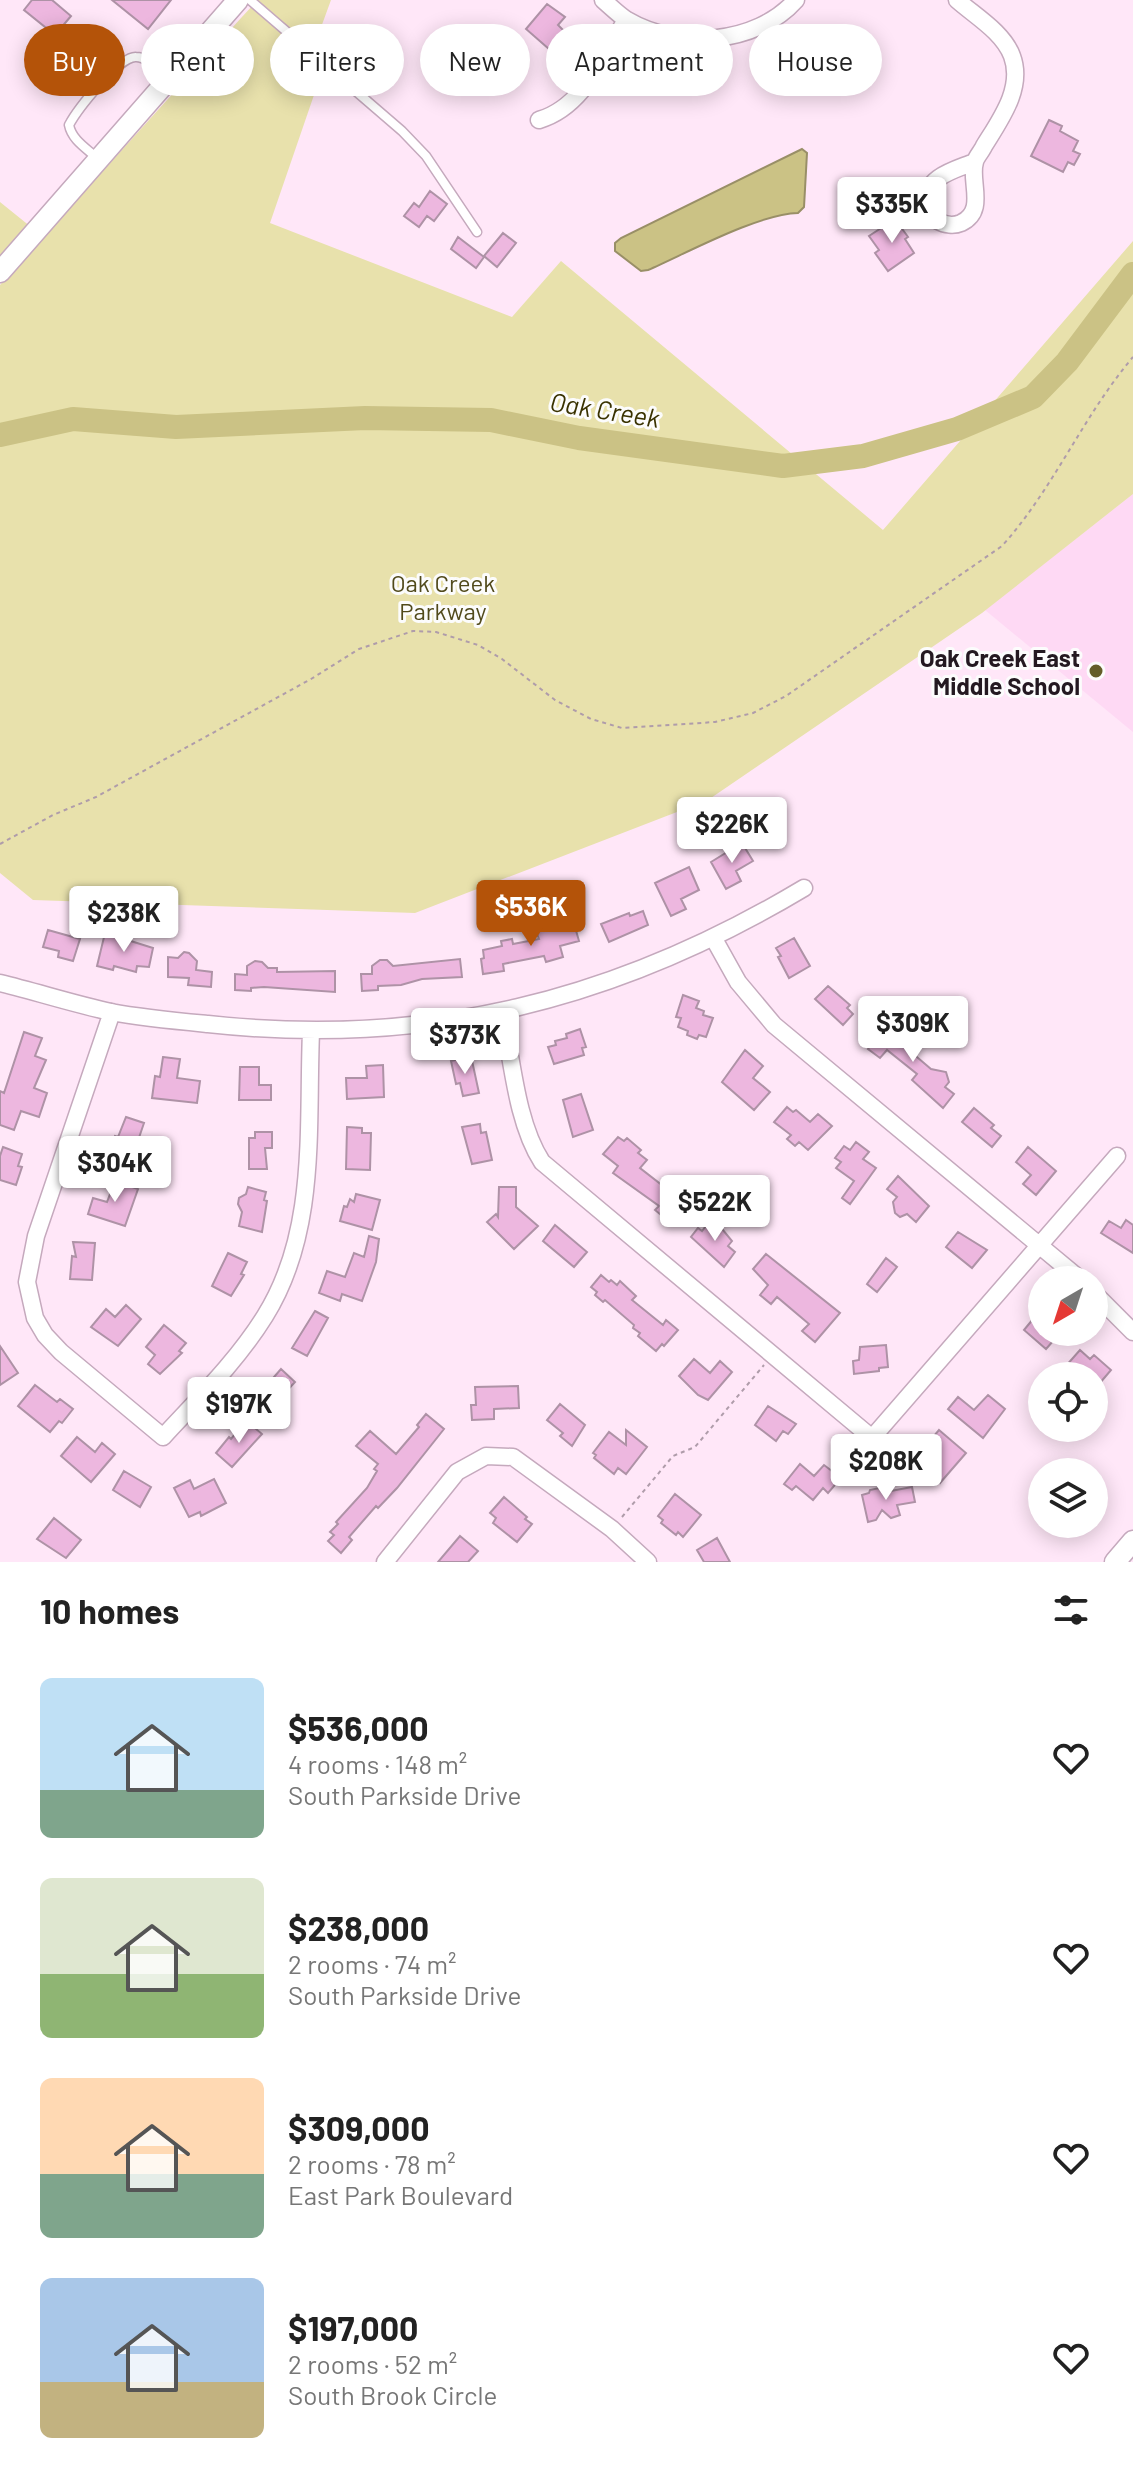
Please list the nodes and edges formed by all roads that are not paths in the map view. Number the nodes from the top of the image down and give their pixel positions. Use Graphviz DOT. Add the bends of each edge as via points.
graph roads {
  1 [pos="250,0"];
  2 [pos="603,0"];
  3 [pos="796,0"];
  4 [pos="957,0"];
  5 [pos="229,3"];
  6 [pos="626,20"];
  7 [pos="212,24"];
  8 [pos="141,58"];
  9 [pos="154,96"];
  10 [pos="539,120"];
  11 [pos="98,159"];
  12 [pos="974,162"];
  13 [pos="477,232"];
  14 [pos="0,272"];
  15 [pos="804,888"];
  16 [pos="714,939"];
  17 [pos="0,983"];
  18 [pos="502,1011"];
  19 [pos="112,1012"];
  20 [pos="311,1032"];
  21 [pos="1117,1156"];
  22 [pos="1040,1247"];
  23 [pos="1064,1266"];
  24 [pos="1108,1300"];
  25 [pos="1108,1306"];
  26 [pos="1133,1315"];
  27 [pos="1133,1332"];
  28 [pos="1133,1541"];
  29 [pos="385,1562"];
  30 [pos="648,1562"];
  31 [pos="1115,1562"];
  1 -- 13 [label="lane" via="402,131 426,156"];
  2 -- 6 [label="street"];
  3 -- 6 [label="street" via="769,22 717,39 666,35"];
  4 -- 12 [label="street" via="999,36 1012,56 1015,75 1012,96"];
  5 -- 7 [label="street"];
  6 -- 10 [label="street" via="581,93 555,115"];
  8 -- 11 [label="lane" via="120,62 69,125 71,134"];
  9 -- 11 [label="street"];
  11 -- 14 [label="street"];
  15 -- 16 [label="street"];
  16 -- 18 [label="street" via="614,980"];
  16 -- 22 [label="street" via="738,982 774,1025"];
  17 -- 19 [label="street"];
  18 -- 20 [label="street" via="380,1029"];
  18 -- 22 [label="street" via="525,1123 542,1162 872,1438"];
  19 -- 20 [label="street"];
  19 -- 20 [label="street" via="36,1236 28,1297 40,1327 61,1352 163,1437 250,1337 289,1268 306,1185"];
  21 -- 22 [label="street"];
  22 -- 23 [label="street"];
  24 -- 26 [label="street"];
  25 -- 27 [label="street"];
  28 -- 31 [label="street"];
  29 -- 30 [label="street" via="457,1472 486,1456 513,1457"];
}
